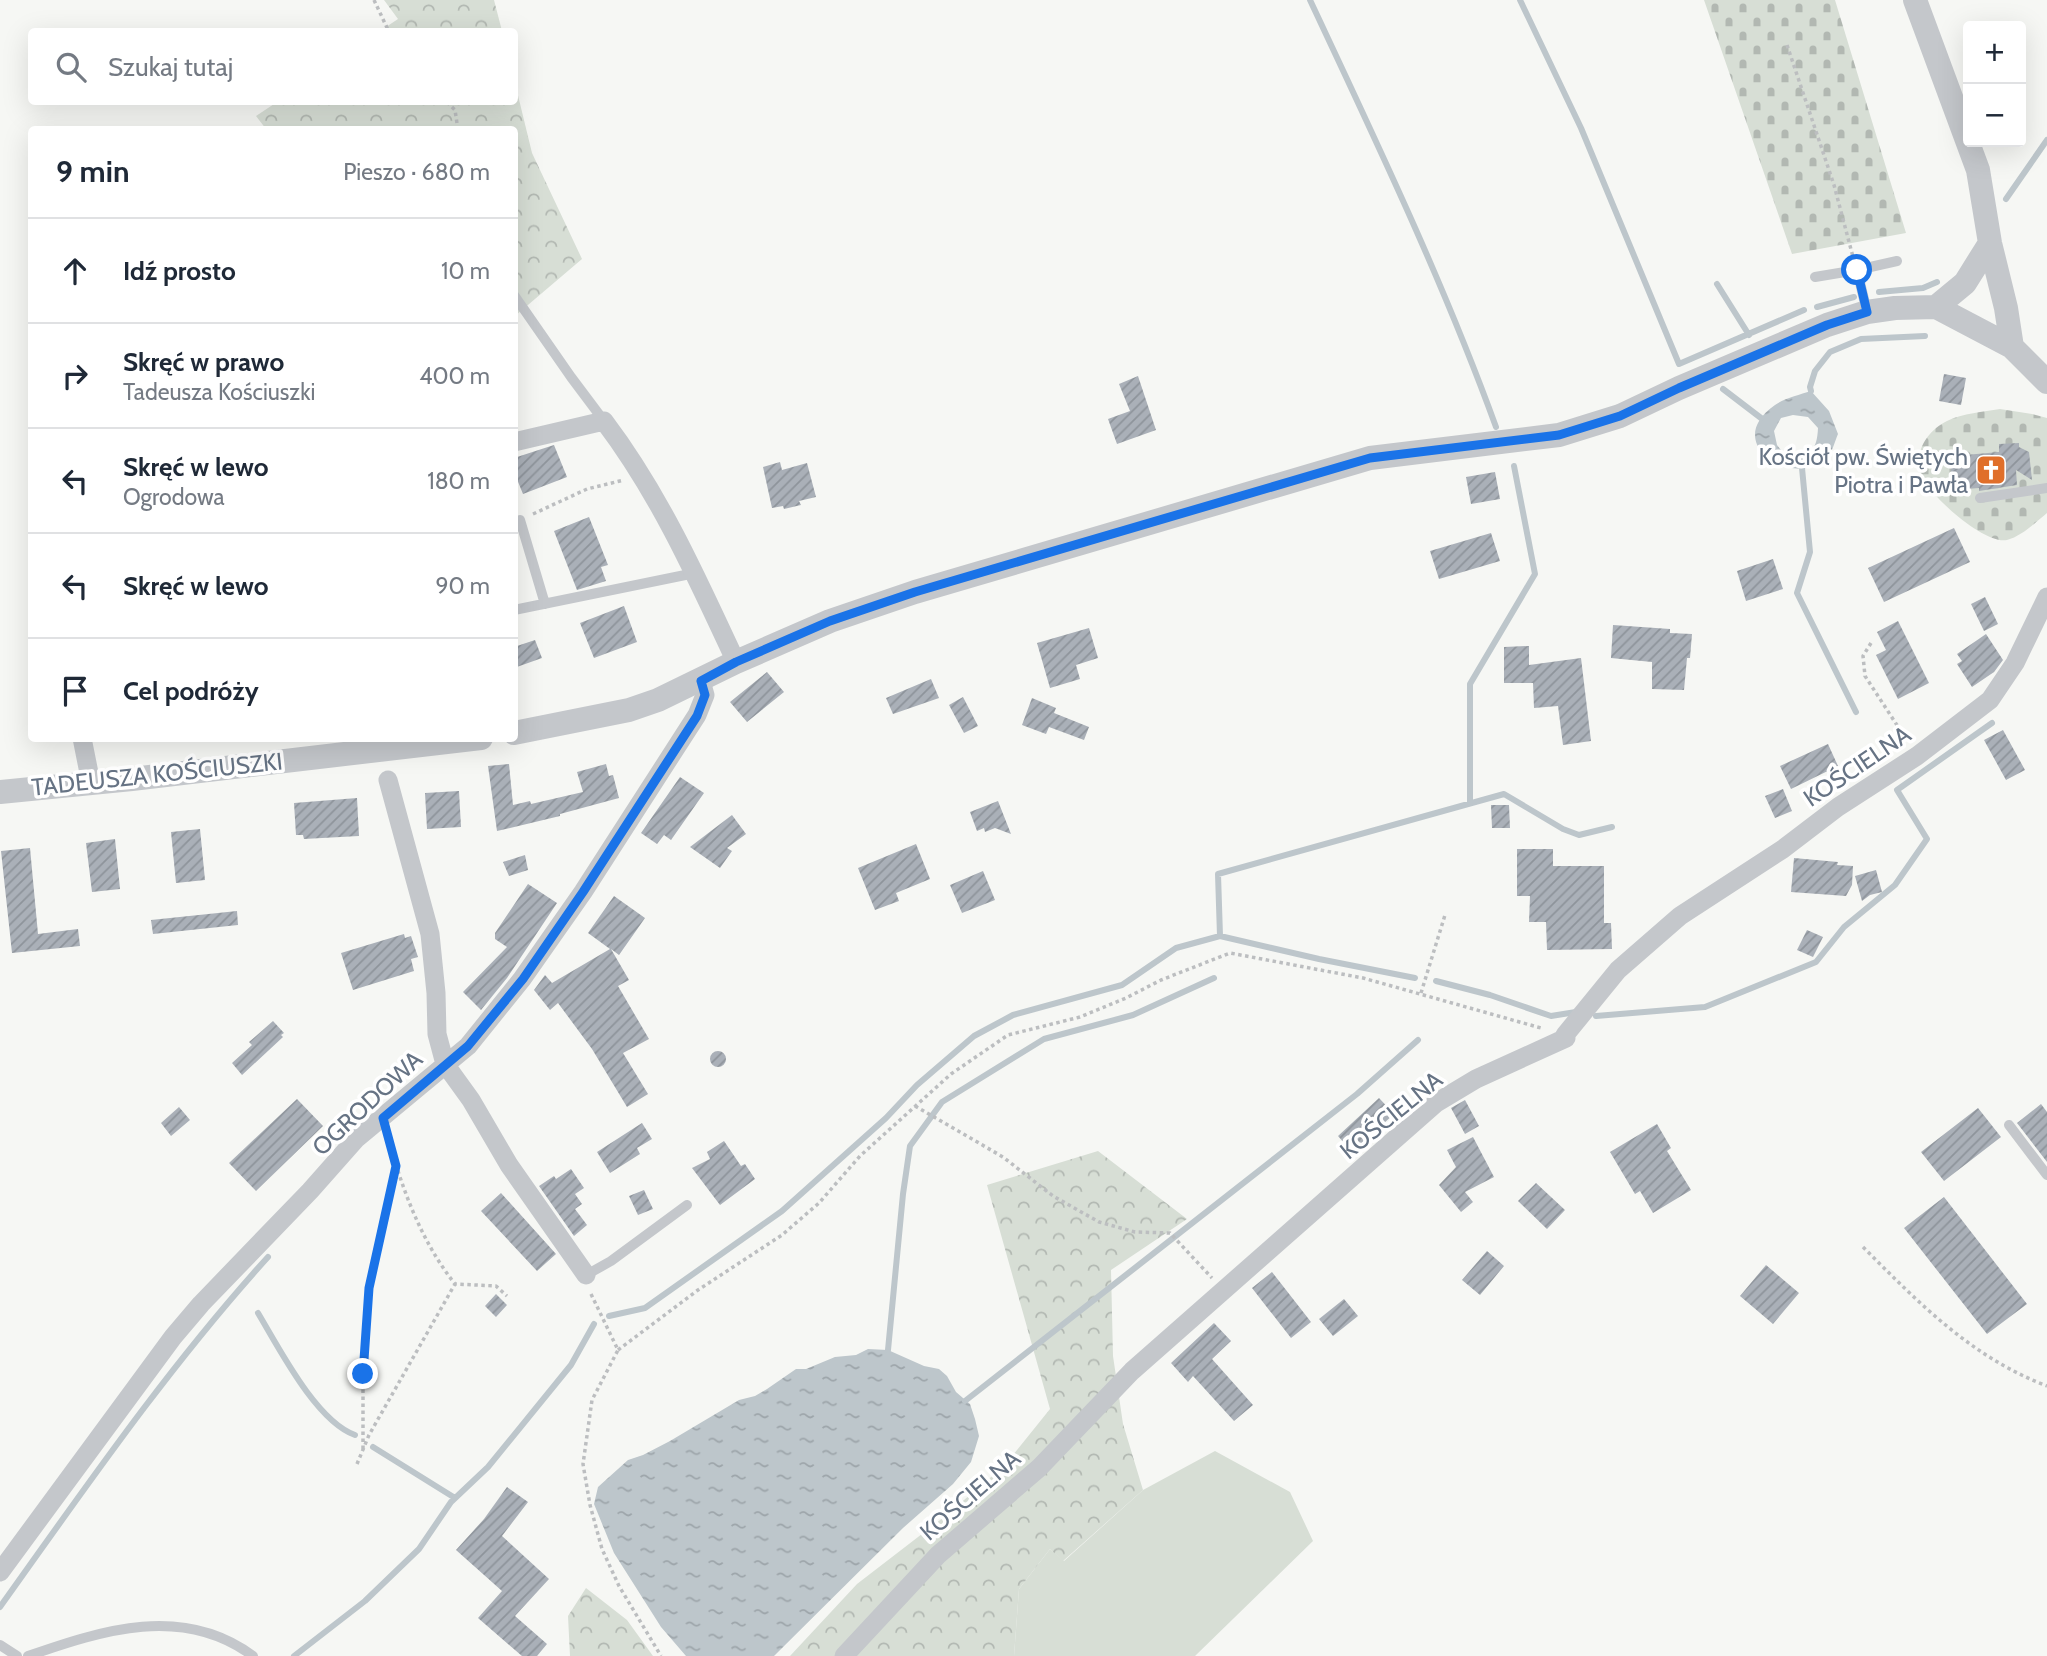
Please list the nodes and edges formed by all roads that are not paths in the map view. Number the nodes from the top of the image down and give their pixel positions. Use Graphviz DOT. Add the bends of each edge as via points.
graph roads {
  1 [pos="1915,0"];
  2 [pos="1990,243"];
  3 [pos="1897,261"];
  4 [pos="1857,270"];
  5 [pos="1815,277"];
  6 [pos="518,301"];
  7 [pos="1936,307"];
  8 [pos="1867,312"];
  9 [pos="2012,347"];
  10 [pos="2047,382"];
  11 [pos="604,421"];
  12 [pos="518,441"];
  13 [pos="2047,488"];
  14 [pos="1980,498"];
  15 [pos="520,520"];
  16 [pos="695,573"];
  17 [pos="2047,597"];
  18 [pos="545,604"];
  19 [pos="518,609"];
  20 [pos="736,662"];
  21 [pos="701,681"];
  22 [pos="518,732"];
  23 [pos="83,742"];
  24 [pos="419,742"];
  25 [pos="373,745"];
  26 [pos="387,780"];
  27 [pos="91,783"];
  28 [pos="0,792"];
  29 [pos="445,1064"];
  30 [pos="2009,1125"];
  31 [pos="2047,1175"];
  32 [pos="687,1205"];
  33 [pos="586,1275"];
  34 [pos="0,1572"];
  35 [pos="0,1645"];
  36 [pos="17,1656"];
  37 [pos="28,1656"];
  38 [pos="253,1656"];
  39 [pos="844,1656"];
  1 -- 2 [label="street" via="1978,170"];
  2 -- 7 [label="street" via="1965,283"];
  2 -- 9 [label="street"];
  3 -- 4 [label="lane"];
  4 -- 5 [label="lane"];
  4 -- 8 [label="lane"];
  6 -- 11 [label="lane"];
  7 -- 8 [label="street"];
  7 -- 9 [label="street"];
  8 -- 20 [label="street" via="1691,382 1620,416 1559,435 1370,458 915,592 830,621"];
  9 -- 10 [label="street"];
  11 -- 12 [label="street"];
  11 -- 16 [label="street" via="654,493"];
  13 -- 14 [label="lane"];
  15 -- 18 [label="lane"];
  16 -- 18 [label="lane"];
  16 -- 20 [label="street"];
  17 -- 39 [label="street, KOŚCIELNA" via="2015,663 1990,700 1917,756 1680,916 1618,970 1566,1038 1476,1079 1437,1103 1132,1371 1039,1468 938,1555"];
  18 -- 19 [label="lane"];
  20 -- 21 [label="street"];
  21 -- 22 [label="street" via="629,710"];
  21 -- 29 [label="street, OGRODOWA" via="705,695 697,716 583,892 523,979 468,1046"];
  23 -- 27 [label="street"];
  24 -- 25 [label="street, TADEUSZA KOŚCIUSZKI"];
  25 -- 27 [label="street, TADEUSZA KOŚCIUSZKI"];
  26 -- 29 [label="street" via="430,934 437,1034"];
  27 -- 28 [label="street, TADEUSZA KOŚCIUSZKI"];
  29 -- 33 [label="street"];
  29 -- 34 [label="street, OGRODOWA" via="356,1139 201,1304"];
  30 -- 31 [label="lane"];
  32 -- 33 [label="lane"];
  35 -- 36 [label="lane"];
  37 -- 38 [label="lane" via="68,1642 167,1624 216,1636"];
}
